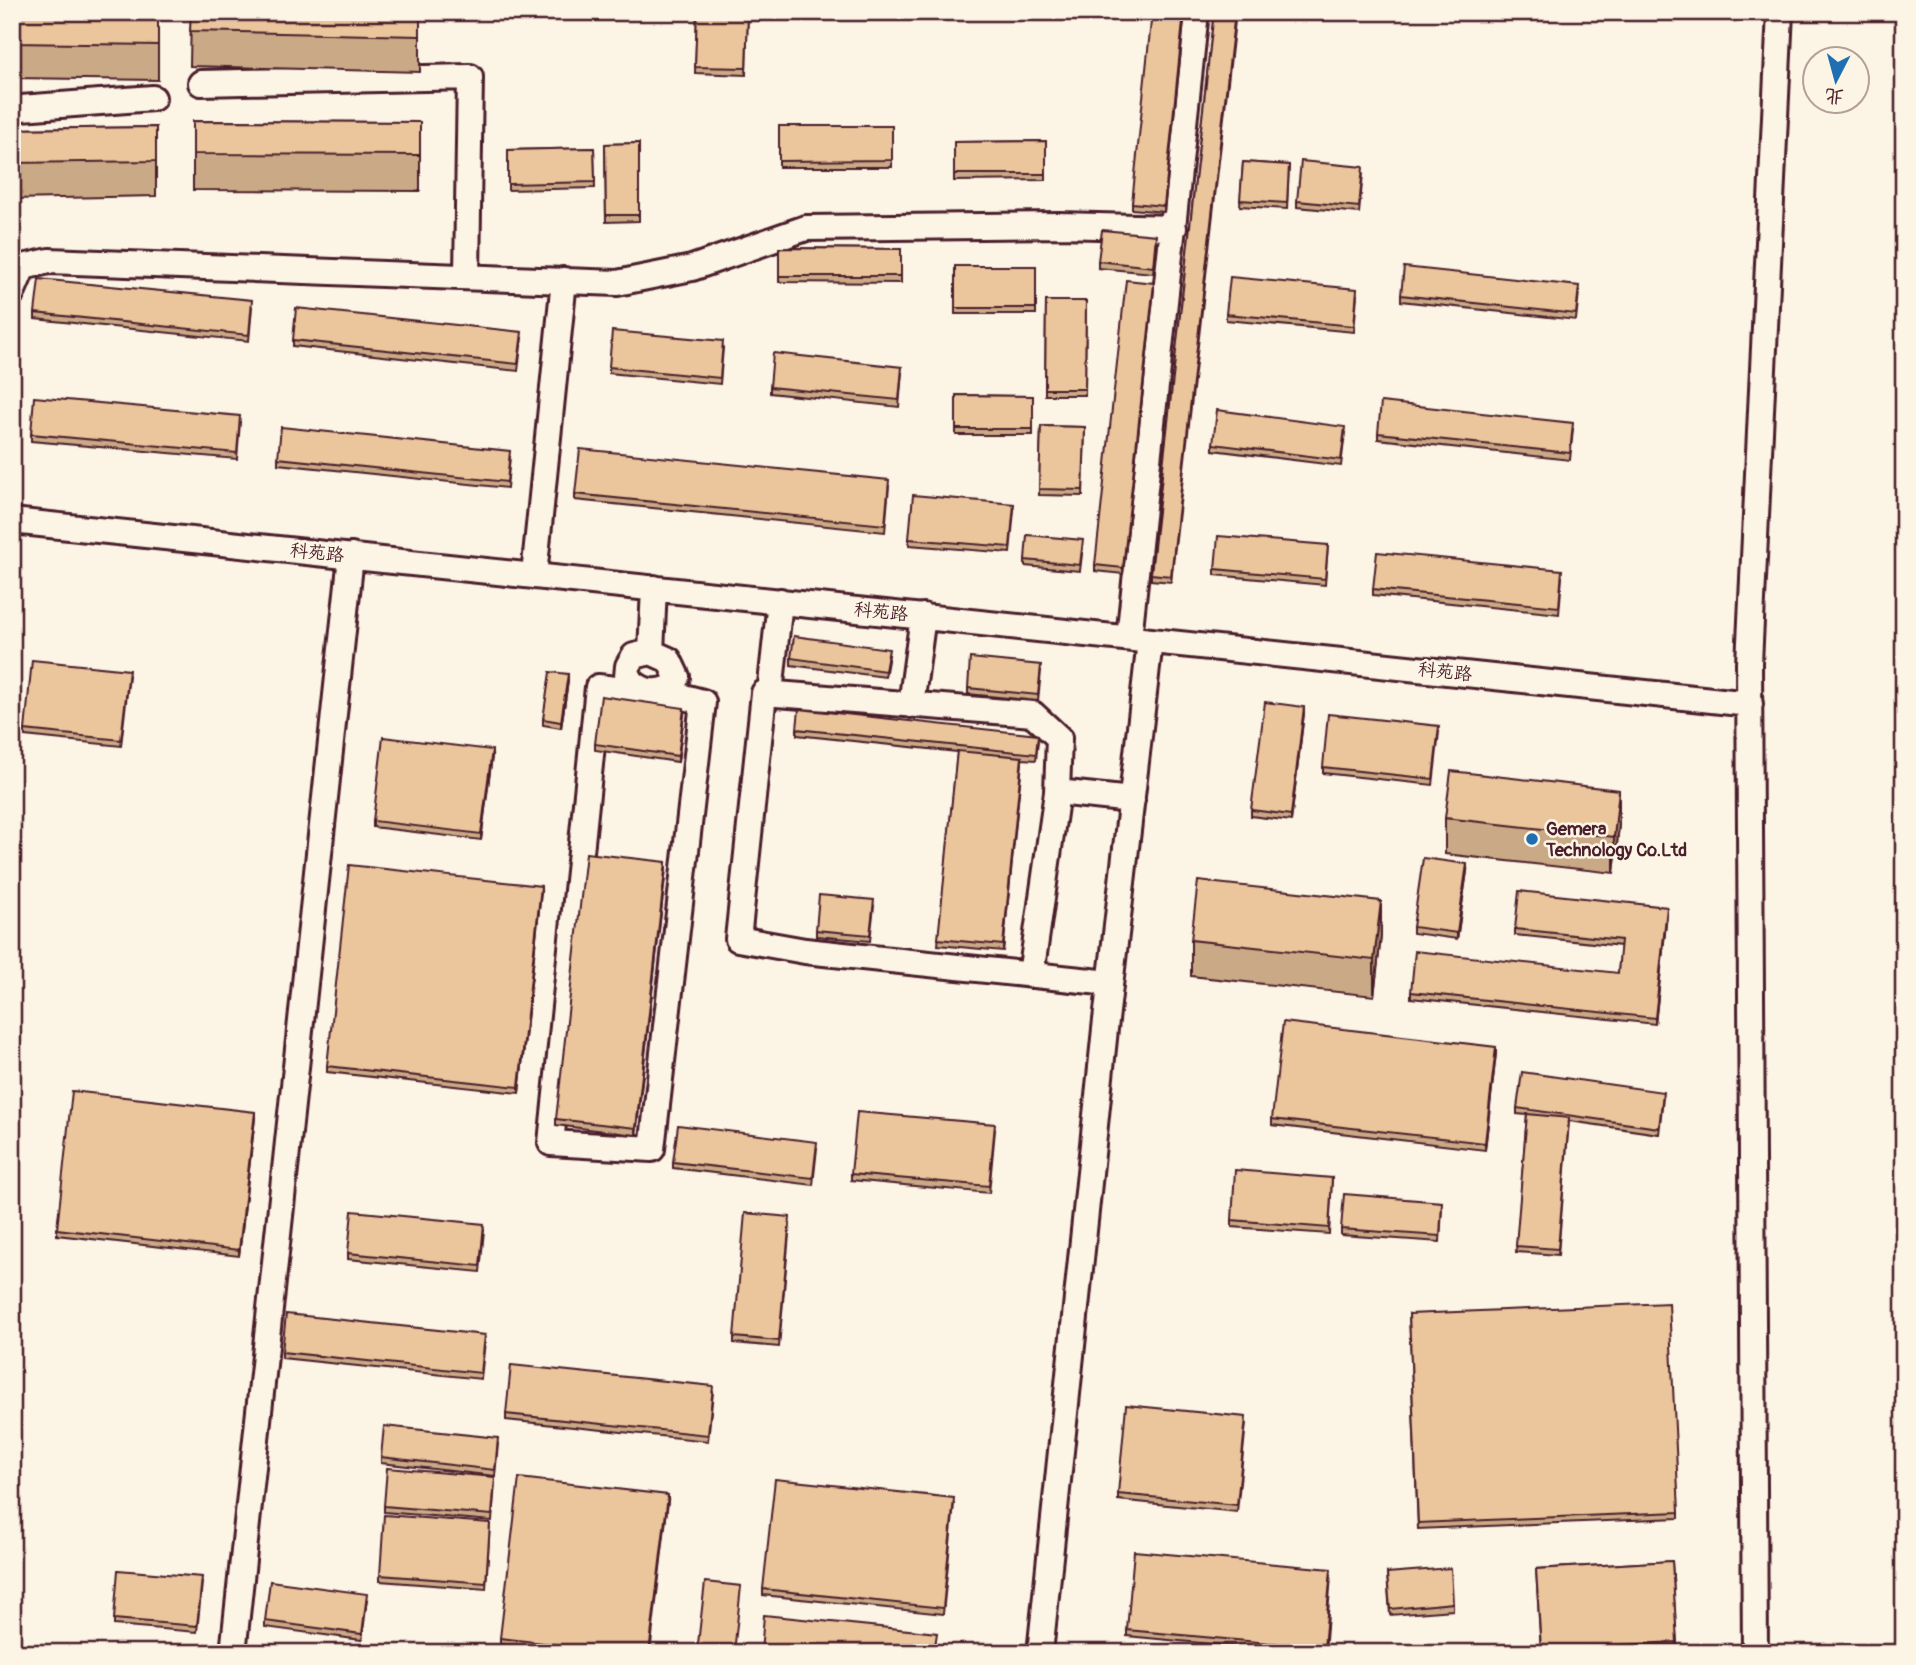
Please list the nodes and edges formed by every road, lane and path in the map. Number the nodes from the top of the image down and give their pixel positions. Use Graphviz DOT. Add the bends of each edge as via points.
graph roads {
  1 [pos="1196,12"];
  2 [pos="1780,12"];
  3 [pos="201,83"];
  4 [pos="153,98"];
  5 [pos="12,113"];
  6 [pos="1174,228"];
  7 [pos="467,275"];
  8 [pos="564,280"];
  9 [pos="12,293"];
  10 [pos="12,521"];
  11 [pos="351,556"];
  12 [pos="534,575"];
  13 [pos="654,588"];
  14 [pos="780,601"];
  15 [pos="923,616"];
  16 [pos="1140,639"];
  17 [pos="651,652"];
  18 [pos="657,693"];
  19 [pos="770,693"];
  20 [pos="1750,704"];
  21 [pos="911,705"];
  22 [pos="1057,792"];
  23 [pos="1132,800"];
  24 [pos="1031,975"];
  25 [pos="1110,983"];
  26 [pos="233,1653"];
  27 [pos="1040,1653"];
  28 [pos="1755,1653"];
  1 -- 6 [label="street"];
  2 -- 20 [label="street"];
  3 -- 7 [label="street" via="470,77"];
  4 -- 5 [label="street" via="21,108"];
  6 -- 8 [label="street" via="806,228 692,268 617,283"];
  6 -- 16 [label="street"];
  7 -- 8 [label="street"];
  7 -- 9 [label="street" via="289,273 49,261 23,267"];
  8 -- 12 [label="street"];
  10 -- 11 [label="street, 科苑路"];
  11 -- 12 [label="street, 科苑路"];
  11 -- 26 [label="street"];
  12 -- 13 [label="street, 科苑路"];
  13 -- 14 [label="street, 科苑路"];
  13 -- 17 [label="street"];
  14 -- 15 [label="street, 科苑路"];
  14 -- 19 [label="street"];
  15 -- 16 [label="street, 科苑路"];
  15 -- 21 [label="street"];
  16 -- 20 [label="street, 科苑路"];
  16 -- 23 [label="street"];
  17 -- 18 [label="street" via="669,660 677,677 672,687"];
  17 -- 18 [label="street" via="634,656 627,677 636,687"];
  18 -- 18 [label="street" via="598,687 551,1143 652,1149 703,702"];
  19 -- 21 [label="street"];
  19 -- 24 [label="street" via="764,693 738,939"];
  20 -- 28 [label="street"];
  21 -- 22 [label="street" via="1033,714 1059,738"];
  22 -- 23 [label="street"];
  22 -- 24 [label="street"];
  23 -- 25 [label="street"];
  24 -- 25 [label="street"];
  25 -- 27 [label="street"];
}
